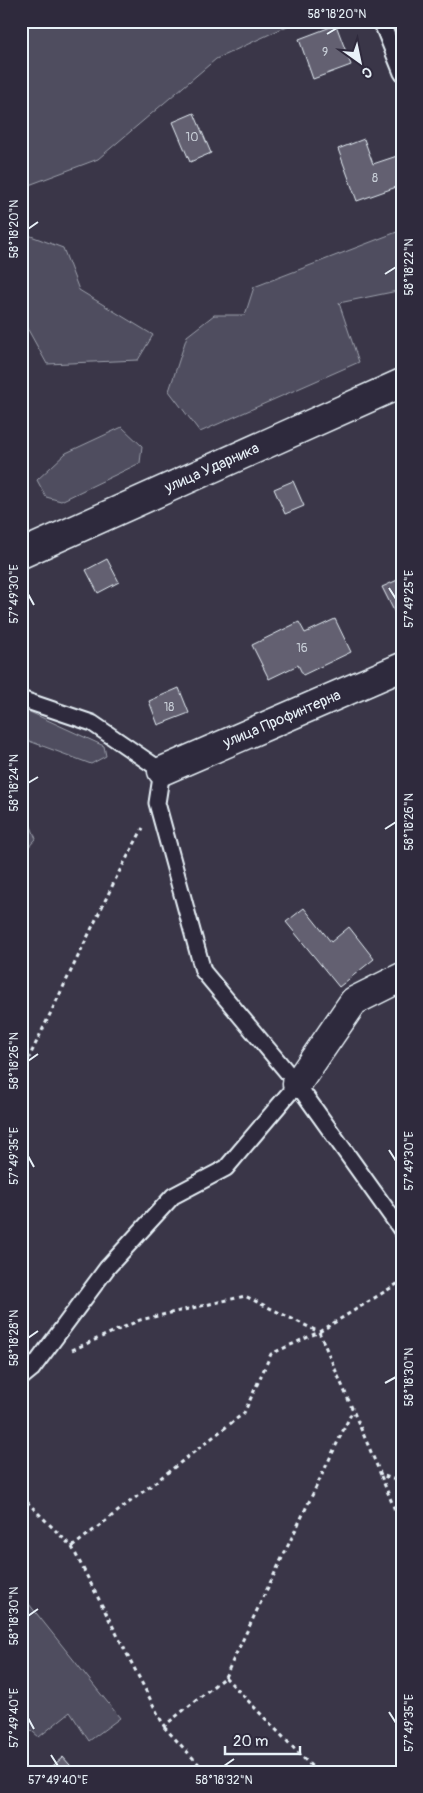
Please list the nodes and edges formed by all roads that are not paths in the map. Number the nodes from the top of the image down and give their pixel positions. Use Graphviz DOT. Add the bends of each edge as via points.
graph roads {
  1 [pos="381,21"];
  2 [pos="402,73"];
  3 [pos="402,383"];
  4 [pos="21,554"];
  5 [pos="402,667"];
  6 [pos="21,699"];
  7 [pos="162,771"];
  8 [pos="402,977"];
  9 [pos="297,1084"];
  10 [pos="402,1231"];
  11 [pos="21,1378"];
  1 -- 2 [label="lane"];
  3 -- 4 [label="street, улица Ударника"];
  5 -- 7 [label="street, улица Профинтерна"];
  6 -- 7 [label="lane" via="92,723"];
  7 -- 9 [label="lane" via="157,803 203,971"];
  8 -- 9 [label="street" via="354,1002"];
  9 -- 10 [label="lane"];
  9 -- 11 [label="lane" via="226,1168 173,1196 107,1268 32,1368"];
}
